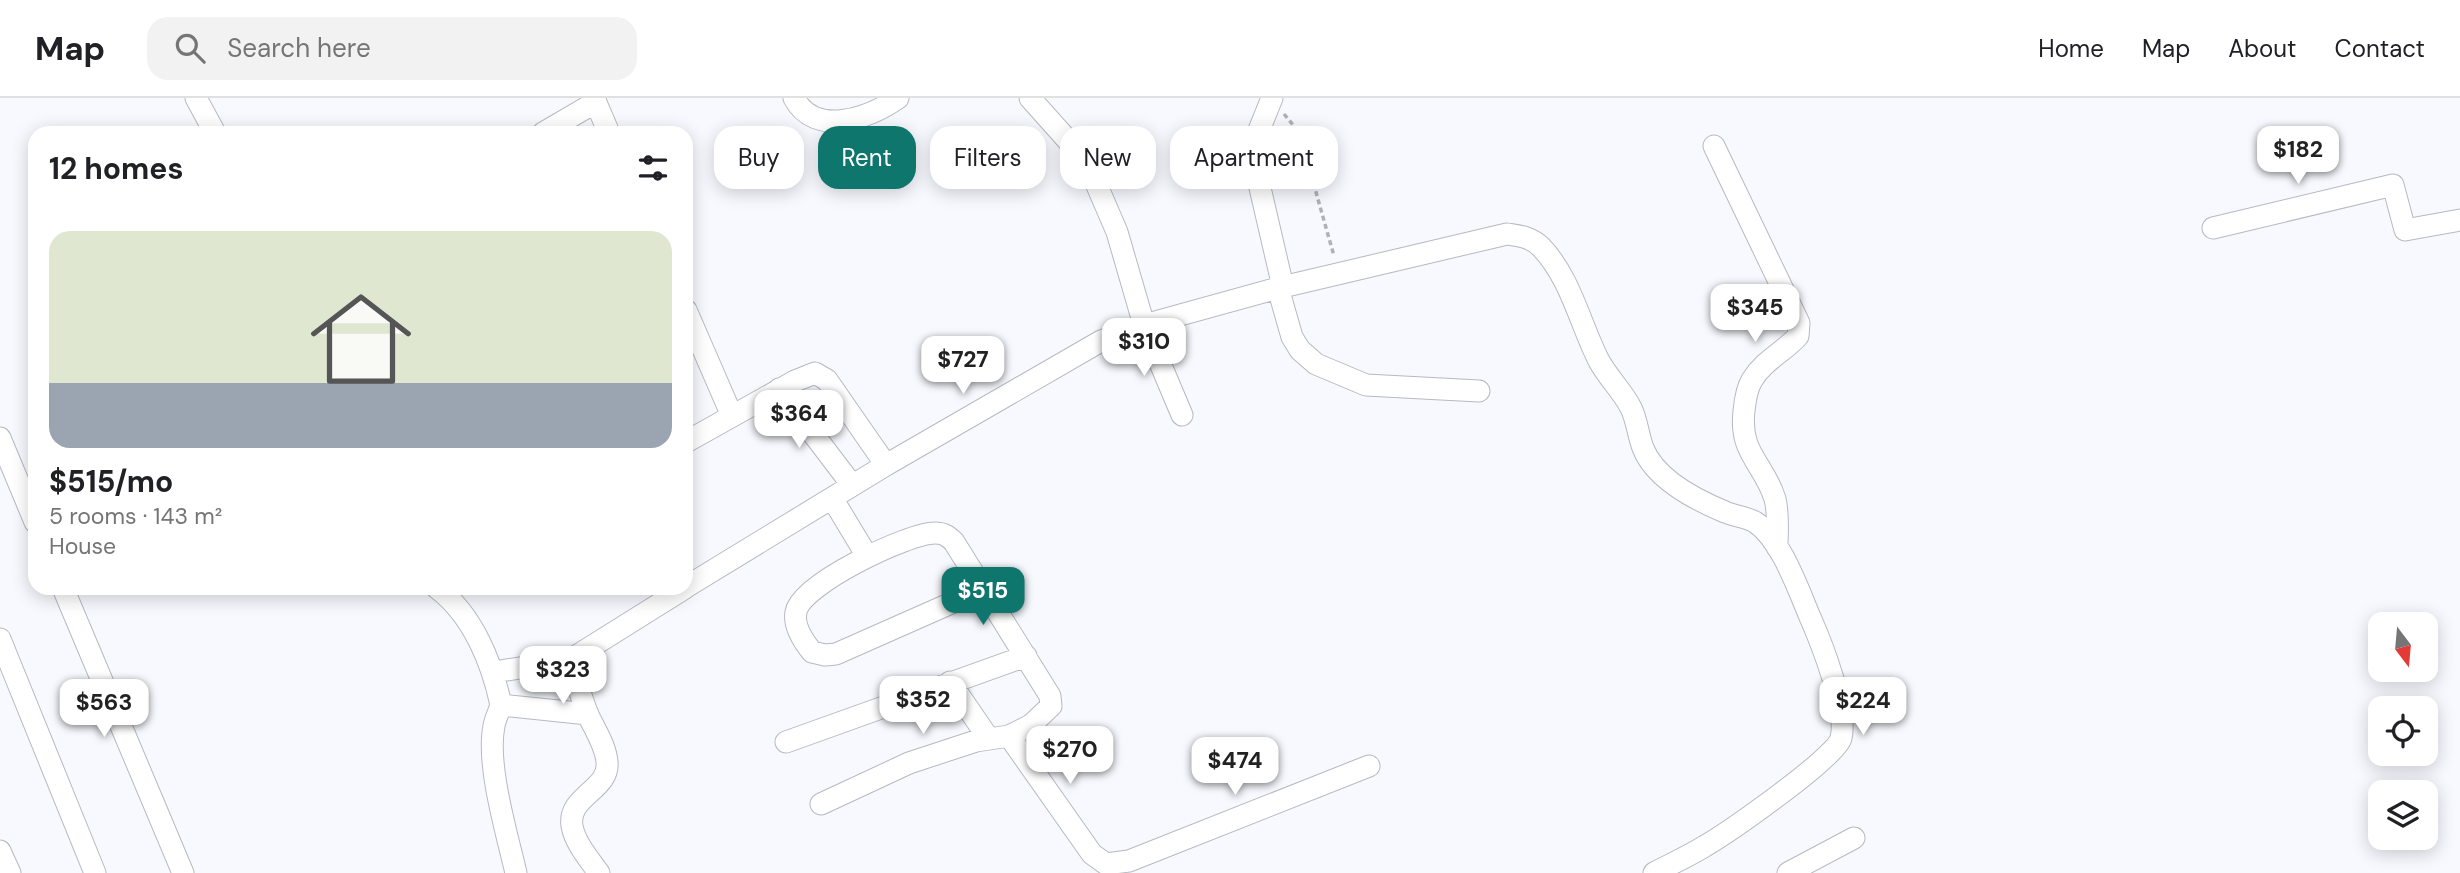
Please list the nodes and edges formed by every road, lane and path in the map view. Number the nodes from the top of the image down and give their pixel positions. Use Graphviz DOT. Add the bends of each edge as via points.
graph roads {
  1 [pos="196,98"];
  2 [pos="794,98"];
  3 [pos="898,98"];
  4 [pos="1030,98"];
  5 [pos="595,100"];
  6 [pos="1271,102"];
  7 [pos="211,126"];
  8 [pos="554,126"];
  9 [pos="606,126"];
  10 [pos="1714,146"];
  11 [pos="2460,220"];
  12 [pos="2213,228"];
  13 [pos="1339,273"];
  14 [pos="1281,287"];
  15 [pos="1144,325"];
  16 [pos="693,342"];
  17 [pos="779,389"];
  18 [pos="1479,391"];
  19 [pos="1182,415"];
  20 [pos="732,416"];
  21 [pos="0,438"];
  22 [pos="693,438"];
  23 [pos="886,465"];
  24 [pos="852,485"];
  25 [pos="832,498"];
  26 [pos="28,505"];
  27 [pos="1777,547"];
  28 [pos="867,556"];
  29 [pos="693,583"];
  30 [pos="983,589"];
  31 [pos="66,595"];
  32 [pos="444,595"];
  33 [pos="674,595"];
  34 [pos="0,639"];
  35 [pos="1026,656"];
  36 [pos="570,660"];
  37 [pos="494,672"];
  38 [pos="950,681"];
  39 [pos="501,705"];
  40 [pos="588,714"];
  41 [pos="999,737"];
  42 [pos="786,742"];
  43 [pos="1369,766"];
  44 [pos="821,804"];
  45 [pos="1854,838"];
  46 [pos="0,850"];
  47 [pos="10,873"];
  48 [pos="95,873"];
  49 [pos="183,873"];
  50 [pos="516,873"];
  51 [pos="599,873"];
  52 [pos="1654,873"];
  53 [pos="1788,873"];
  1 -- 7 [label="street"];
  2 -- 3 [label="street" via="802,112 832,121 873,113"];
  4 -- 15 [label="street" via="1071,144 1095,181 1117,232"];
  5 -- 8 [label="street"];
  5 -- 9 [label="street"];
  6 -- 13 [label="path" via="1299,132"];
  6 -- 14 [label="street" via="1253,145"];
  10 -- 27 [label="street" via="1800,323 1798,336 1762,365 1744,406 1742,428 1747,449 1776,502"];
  11 -- 12 [label="street" via="2405,230 2393,184"];
  13 -- 14 [label="street"];
  13 -- 27 [label="street" via="1507,234 1528,237 1541,247 1566,283 1599,360 1632,409 1644,449 1660,472 1687,493 1753,521"];
  14 -- 15 [label="street"];
  14 -- 18 [label="street" via="1292,337 1316,364 1366,385"];
  15 -- 19 [label="street"];
  15 -- 23 [label="street" via="1101,341"];
  16 -- 20 [label="street"];
  17 -- 20 [label="street"];
  17 -- 23 [label="street" via="809,374 821,375"];
  17 -- 24 [label="street"];
  20 -- 22 [label="street"];
  21 -- 26 [label="street"];
  23 -- 24 [label="street"];
  24 -- 25 [label="street"];
  25 -- 28 [label="street"];
  25 -- 29 [label="street"];
  27 -- 52 [label="street" via="1826,661 1844,724 1840,743 1746,819"];
  28 -- 30 [label="street" via="933,532 945,534"];
  28 -- 30 [label="street" via="834,574 802,600 796,612 798,629 812,652 836,654"];
  30 -- 35 [label="street"];
  31 -- 49 [label="street"];
  32 -- 37 [label="street" via="461,611"];
  33 -- 36 [label="street"];
  34 -- 48 [label="street"];
  35 -- 38 [label="street"];
  35 -- 41 [label="street" via="1050,696 1051,706 1031,725"];
  36 -- 37 [label="street"];
  36 -- 40 [label="street"];
  37 -- 39 [label="street"];
  38 -- 41 [label="street"];
  38 -- 42 [label="street"];
  39 -- 40 [label="street"];
  39 -- 50 [label="street" via="492,747"];
  40 -- 51 [label="street" via="608,764 606,775 573,813 572,823"];
  41 -- 43 [label="street" via="1106,864 1129,862"];
  41 -- 44 [label="street" via="909,763"];
  45 -- 53 [label="street"];
  46 -- 47 [label="street"];
}
